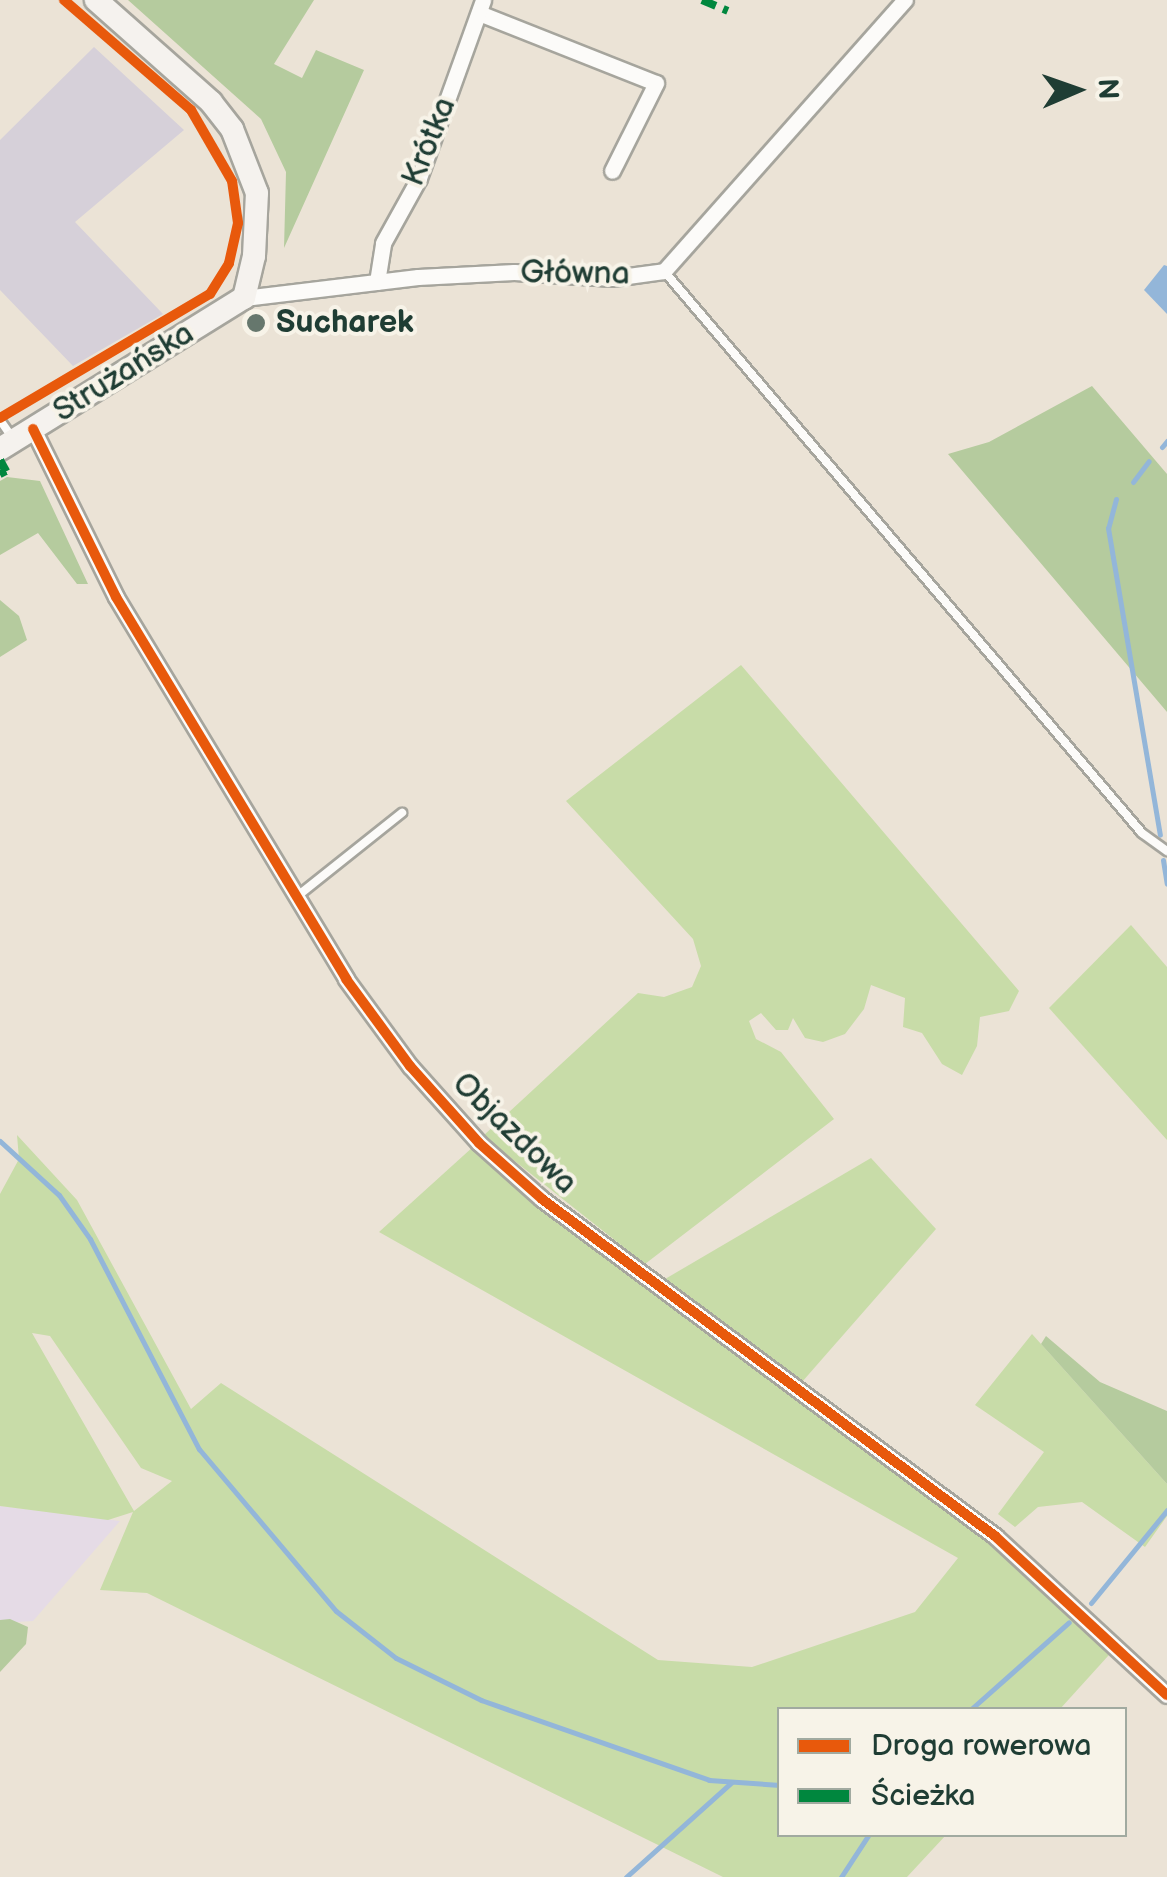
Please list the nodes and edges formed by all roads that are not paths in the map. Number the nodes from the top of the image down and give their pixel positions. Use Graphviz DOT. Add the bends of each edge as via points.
graph roads {
  1 [pos="96,0"];
  2 [pos="905,0"];
  3 [pos="481,6"];
  4 [pos="612,171"];
  5 [pos="664,271"];
  6 [pos="376,282"];
  7 [pos="244,298"];
  8 [pos="0,420"];
  9 [pos="16,440"];
  10 [pos="402,814"];
  11 [pos="1167,851"];
  12 [pos="295,898"];
  13 [pos="1165,1688"];
  1 -- 7 [label="main road" via="211,102 244,151 260,214"];
  2 -- 5 [label="street, Główna"];
  3 -- 4 [label="street" via="656,83"];
  3 -- 6 [label="street, Krótka" via="419,178 383,243"];
  5 -- 6 [label="street, Główna" via="613,278 484,273"];
  5 -- 11 [label="lane" via="1142,834"];
  6 -- 7 [label="street, Główna"];
  7 -- 9 [label="main road, Strużańska"];
  8 -- 9 [label="lane"];
  9 -- 12 [label="street, Objazdowa"];
  10 -- 12 [label="lane"];
  12 -- 13 [label="street, Objazdowa" via="376,1026 479,1143 708,1326 994,1536"];
}
